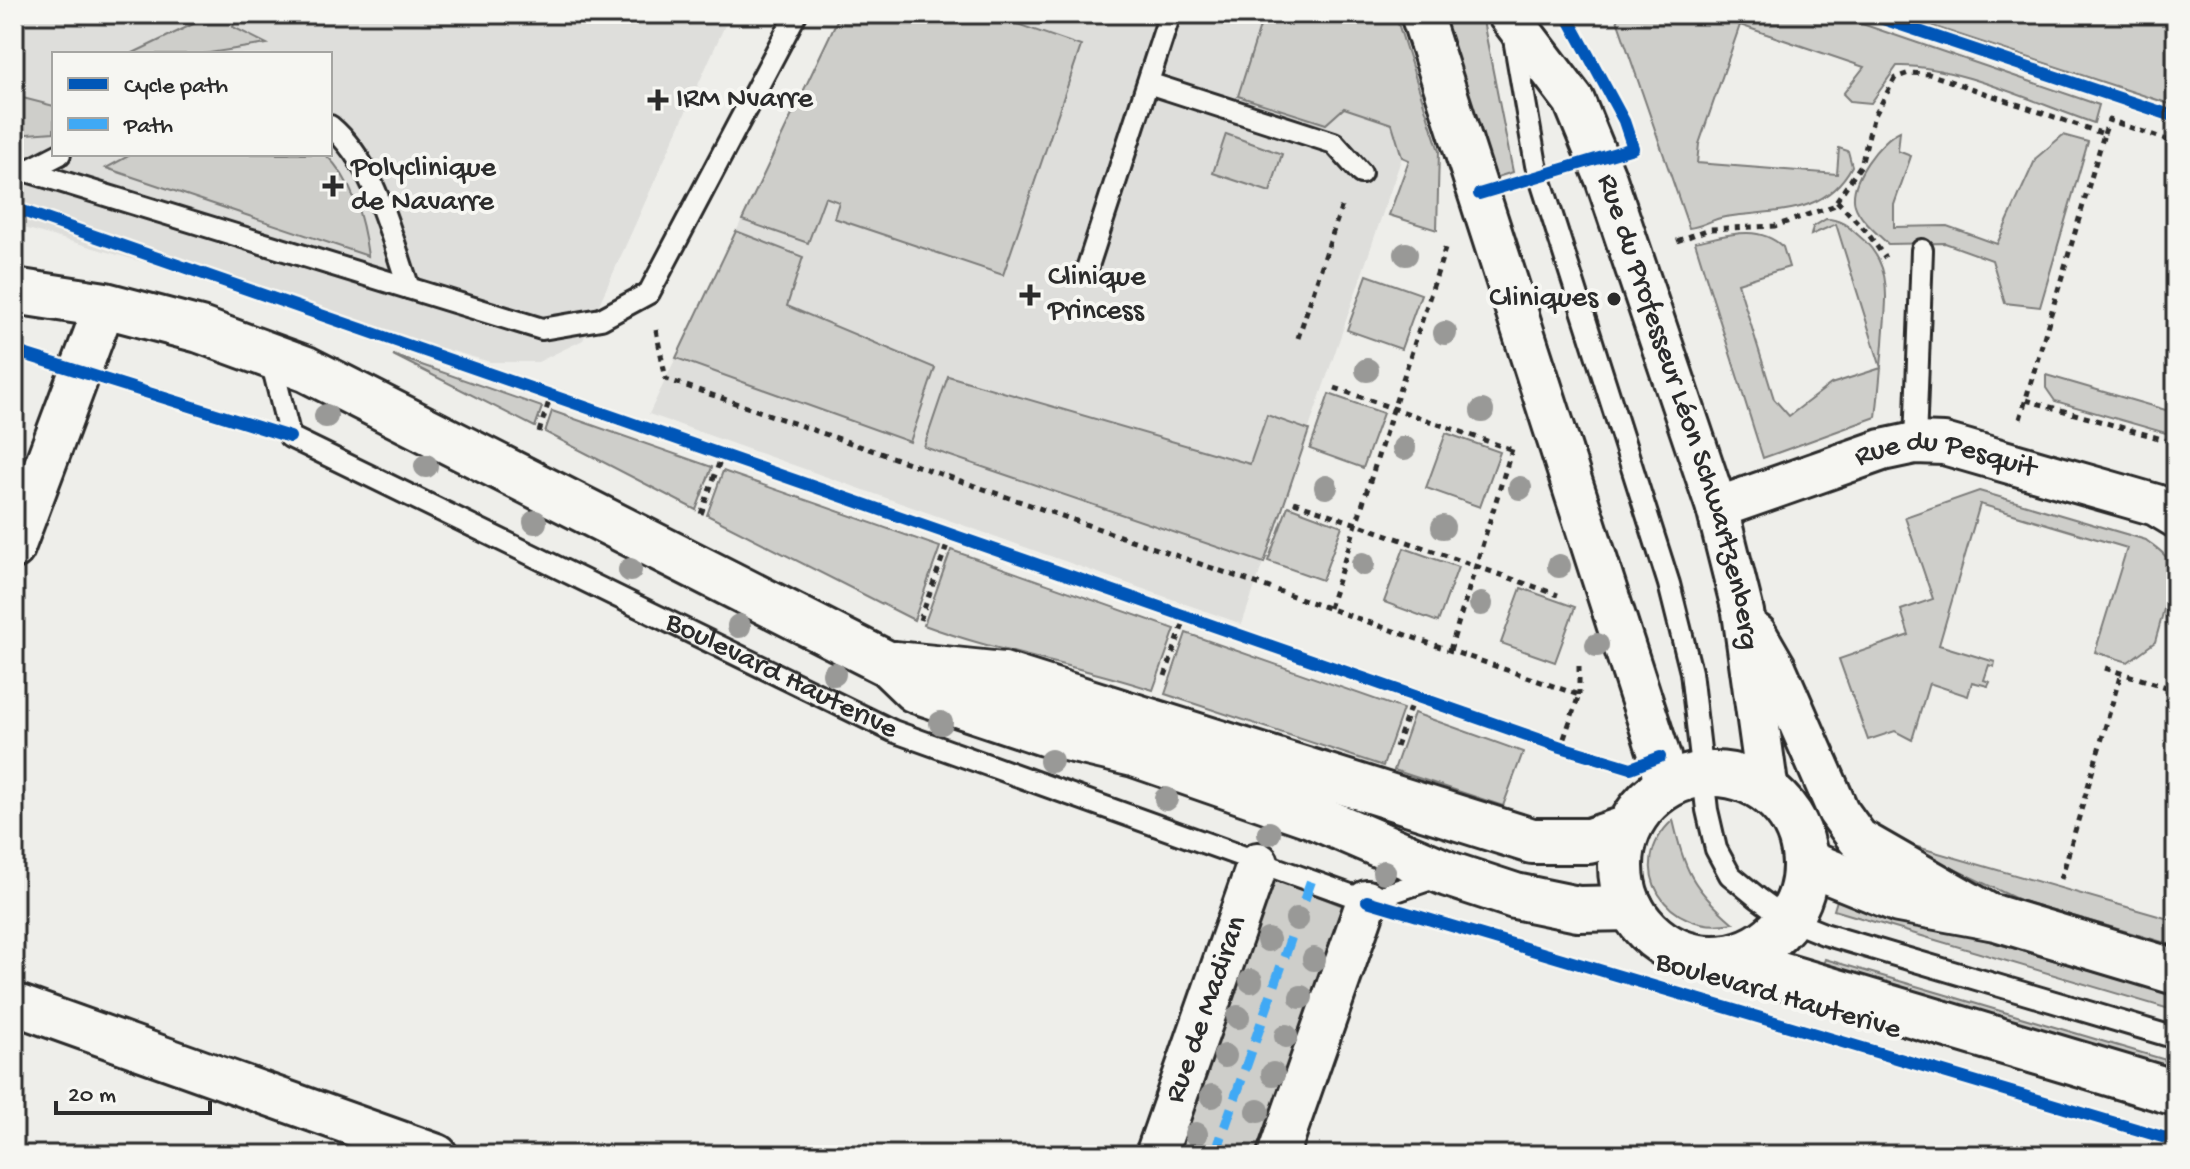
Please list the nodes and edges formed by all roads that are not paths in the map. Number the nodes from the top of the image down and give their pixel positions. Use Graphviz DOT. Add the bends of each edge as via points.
graph roads {
  1 [pos="796,14"];
  2 [pos="1170,14"];
  3 [pos="1421,14"];
  4 [pos="1509,15"];
  5 [pos="1148,83"];
  6 [pos="332,128"];
  7 [pos="55,156"];
  8 [pos="21,169"];
  9 [pos="1358,169"];
  10 [pos="1922,250"];
  11 [pos="1087,269"];
  12 [pos="409,288"];
  13 [pos="14,291"];
  14 [pos="105,305"];
  15 [pos="270,356"];
  16 [pos="1915,443"];
  17 [pos="1717,508"];
  18 [pos="2176,517"];
  19 [pos="14,548"];
  20 [pos="1743,612"];
  21 [pos="888,664"];
  22 [pos="1683,781"];
  23 [pos="1768,792"];
  24 [pos="1628,828"];
  25 [pos="1805,862"];
  26 [pos="1258,863"];
  27 [pos="1448,874"];
  28 [pos="1367,901"];
  29 [pos="1631,908"];
  30 [pos="1996,918"];
  31 [pos="1787,919"];
  32 [pos="1723,958"];
  33 [pos="2176,972"];
  34 [pos="14,1004"];
  35 [pos="2176,1038"];
  36 [pos="2176,1093"];
  37 [pos="437,1155"];
  38 [pos="1156,1155"];
  39 [pos="1278,1155"];
  1 -- 12 [label="lane" via="649,293 601,319 542,329"];
  2 -- 5 [label="lane"];
  3 -- 22 [label="street" via="1660,757"];
  4 -- 17 [label="street, Rue du Professeur Léon Schwartzenberg" via="1574,101 1606,179"];
  4 -- 22 [label="lane" via="1536,165 1669,584 1691,672"];
  5 -- 9 [label="lane" via="1334,143"];
  5 -- 11 [label="lane"];
  6 -- 12 [label="lane" via="348,141 374,190"];
  7 -- 8 [label="lane"];
  8 -- 12 [label="lane"];
  10 -- 16 [label="lane"];
  13 -- 14 [label="street, Boulevard Hauterive"];
  14 -- 15 [label="street, Boulevard Hauterive" via="200,330"];
  14 -- 19 [label="street"];
  15 -- 21 [label="street, Boulevard Hauterive" via="320,376"];
  15 -- 26 [label="lane, Boulevard Hauterive" via="290,437 893,731"];
  16 -- 17 [label="street, Rue du Pesquit"];
  16 -- 18 [label="street, Rue du Pesquit" via="1944,444 2156,505"];
  17 -- 20 [label="street, Rue du Professeur Léon Schwartzenberg"];
  20 -- 23 [label="street, Rue du Professeur Léon Schwartzenberg"];
  20 -- 30 [label="street" via="1775,667 1838,811 1858,839"];
  21 -- 24 [label="street, Boulevard Hauterive" via="1003,675 1532,841 1589,841"];
  21 -- 27 [label="street, Boulevard Hauterive" via="915,690 1044,733 1134,754 1313,816"];
  22 -- 23 [label="street, Boulevard Hauterive" via="1744,779"];
  22 -- 24 [label="street, Boulevard Hauterive" via="1643,805"];
  22 -- 31 [label="lane" via="1730,875"];
  23 -- 25 [label="street, Boulevard Hauterive" via="1800,836"];
  24 -- 29 [label="street, Boulevard Hauterive" via="1621,855 1622,883"];
  25 -- 30 [label="street" via="1899,900"];
  25 -- 31 [label="street, Boulevard Hauterive" via="1802,890"];
  26 -- 28 [label="lane, Boulevard Hauterive"];
  26 -- 38 [label="street, Rue de Madiran"];
  27 -- 28 [label="lane"];
  27 -- 29 [label="street, Boulevard Hauterive" via="1578,909"];
  28 -- 39 [label="street"];
  29 -- 32 [label="street, Boulevard Hauterive" via="1647,931 1669,947"];
  30 -- 33 [label="street"];
  31 -- 32 [label="street, Boulevard Hauterive" via="1749,950"];
  31 -- 35 [label="lane"];
  32 -- 36 [label="street, Boulevard Hauterive"];
  34 -- 37 [label="street"];
}
